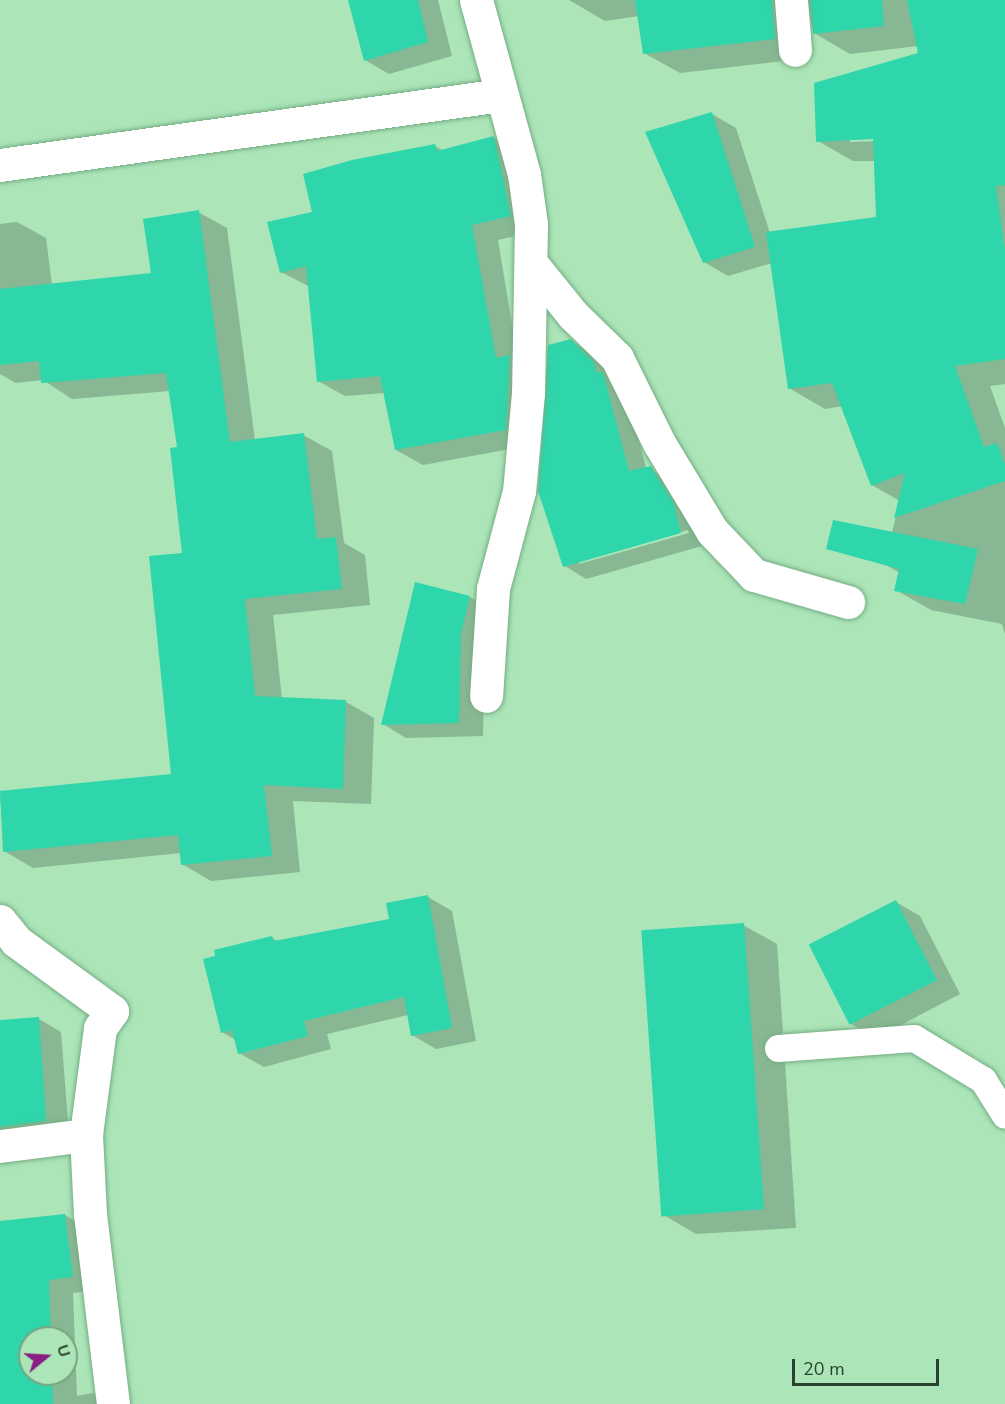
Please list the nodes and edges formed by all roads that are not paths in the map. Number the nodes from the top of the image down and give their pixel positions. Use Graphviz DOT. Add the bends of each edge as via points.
graph roads {
  1 [pos="476,0"];
  2 [pos="791,0"];
  3 [pos="795,50"];
  4 [pos="501,95"];
  5 [pos="0,165"];
  6 [pos="531,263"];
  7 [pos="848,602"];
  8 [pos="486,696"];
  9 [pos="0,921"];
  10 [pos="778,1048"];
  11 [pos="1005,1115"];
  12 [pos="86,1135"];
  13 [pos="0,1146"];
  14 [pos="113,1404"];
  1 -- 4 [label="street"];
  2 -- 3 [label="street"];
  4 -- 5 [label="street"];
  4 -- 6 [label="street" via="524,174 531,224"];
  6 -- 7 [label="street" via="573,315 617,358 659,443 712,531 753,575"];
  6 -- 8 [label="street" via="528,393 519,491 493,590"];
  9 -- 12 [label="street" via="16,941 112,1011 100,1028"];
  10 -- 11 [label="lane" via="914,1038 983,1080"];
  12 -- 13 [label="street"];
  12 -- 14 [label="street" via="90,1214"];
}
